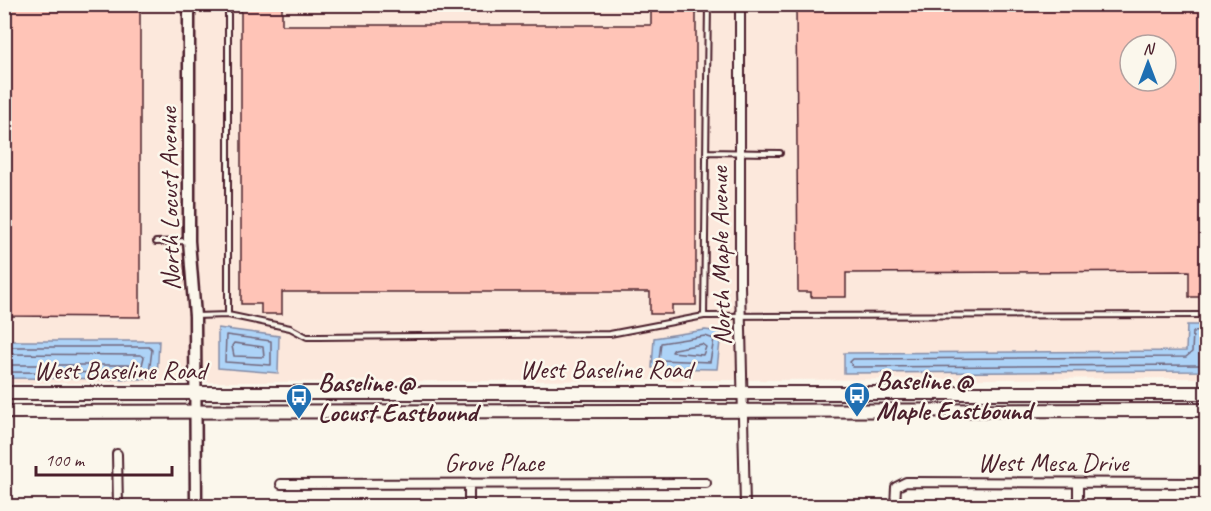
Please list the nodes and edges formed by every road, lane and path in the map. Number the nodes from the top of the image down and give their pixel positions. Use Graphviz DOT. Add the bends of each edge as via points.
graph roads {
  1 [pos="189,4"];
  2 [pos="228,4"];
  3 [pos="708,4"];
  4 [pos="740,4"];
  5 [pos="706,152"];
  6 [pos="740,153"];
  7 [pos="780,153"];
  8 [pos="189,241"];
  9 [pos="156,242"];
  10 [pos="228,315"];
  11 [pos="1206,315"];
  12 [pos="195,316"];
  13 [pos="704,316"];
  14 [pos="742,317"];
  15 [pos="743,392"];
  16 [pos="4,393"];
  17 [pos="195,393"];
  18 [pos="1206,393"];
  19 [pos="1206,410"];
  20 [pos="744,411"];
  21 [pos="4,412"];
  22 [pos="195,413"];
  23 [pos="117,454"];
  24 [pos="469,483"];
  25 [pos="706,483"];
  26 [pos="1206,483"];
  27 [pos="281,484"];
  28 [pos="1078,484"];
  29 [pos="118,507"];
  30 [pos="196,507"];
  31 [pos="469,507"];
  32 [pos="745,507"];
  33 [pos="895,507"];
  34 [pos="1078,507"];
  1 -- 8 [label="street, North Locust Avenue"];
  2 -- 10 [label="lane"];
  3 -- 5 [label="lane"];
  4 -- 6 [label="street, North Maple Avenue"];
  5 -- 6 [label="lane"];
  5 -- 13 [label="lane"];
  6 -- 7 [label="lane"];
  6 -- 14 [label="street, North Maple Avenue"];
  8 -- 9 [label="lane"];
  8 -- 12 [label="street, North Locust Avenue"];
  10 -- 12 [label="lane"];
  10 -- 13 [label="lane" via="290,328 307,337 610,334"];
  11 -- 14 [label="lane"];
  12 -- 17 [label="street, North Locust Avenue"];
  13 -- 14 [label="lane"];
  14 -- 15 [label="street, North Maple Avenue"];
  15 -- 17 [label="main road, West Baseline Road"];
  15 -- 18 [label="main road, West Baseline Road"];
  15 -- 20 [label="street, North Maple Avenue"];
  16 -- 17 [label="main road, West Baseline Road"];
  17 -- 22 [label="street, North Locust Avenue"];
  19 -- 20 [label="main road"];
  20 -- 22 [label="main road"];
  20 -- 32 [label="street, North Maple Avenue"];
  21 -- 22 [label="main road"];
  22 -- 30 [label="street, North Locust Avenue"];
  23 -- 29 [label="street"];
  24 -- 25 [label="street, Grove Place"];
  24 -- 27 [label="street, Grove Place"];
  24 -- 31 [label="street"];
  26 -- 28 [label="street, West Mesa Drive"];
  28 -- 33 [label="street, West Mesa Drive" via="915,482 896,487"];
  28 -- 34 [label="street"];
}
